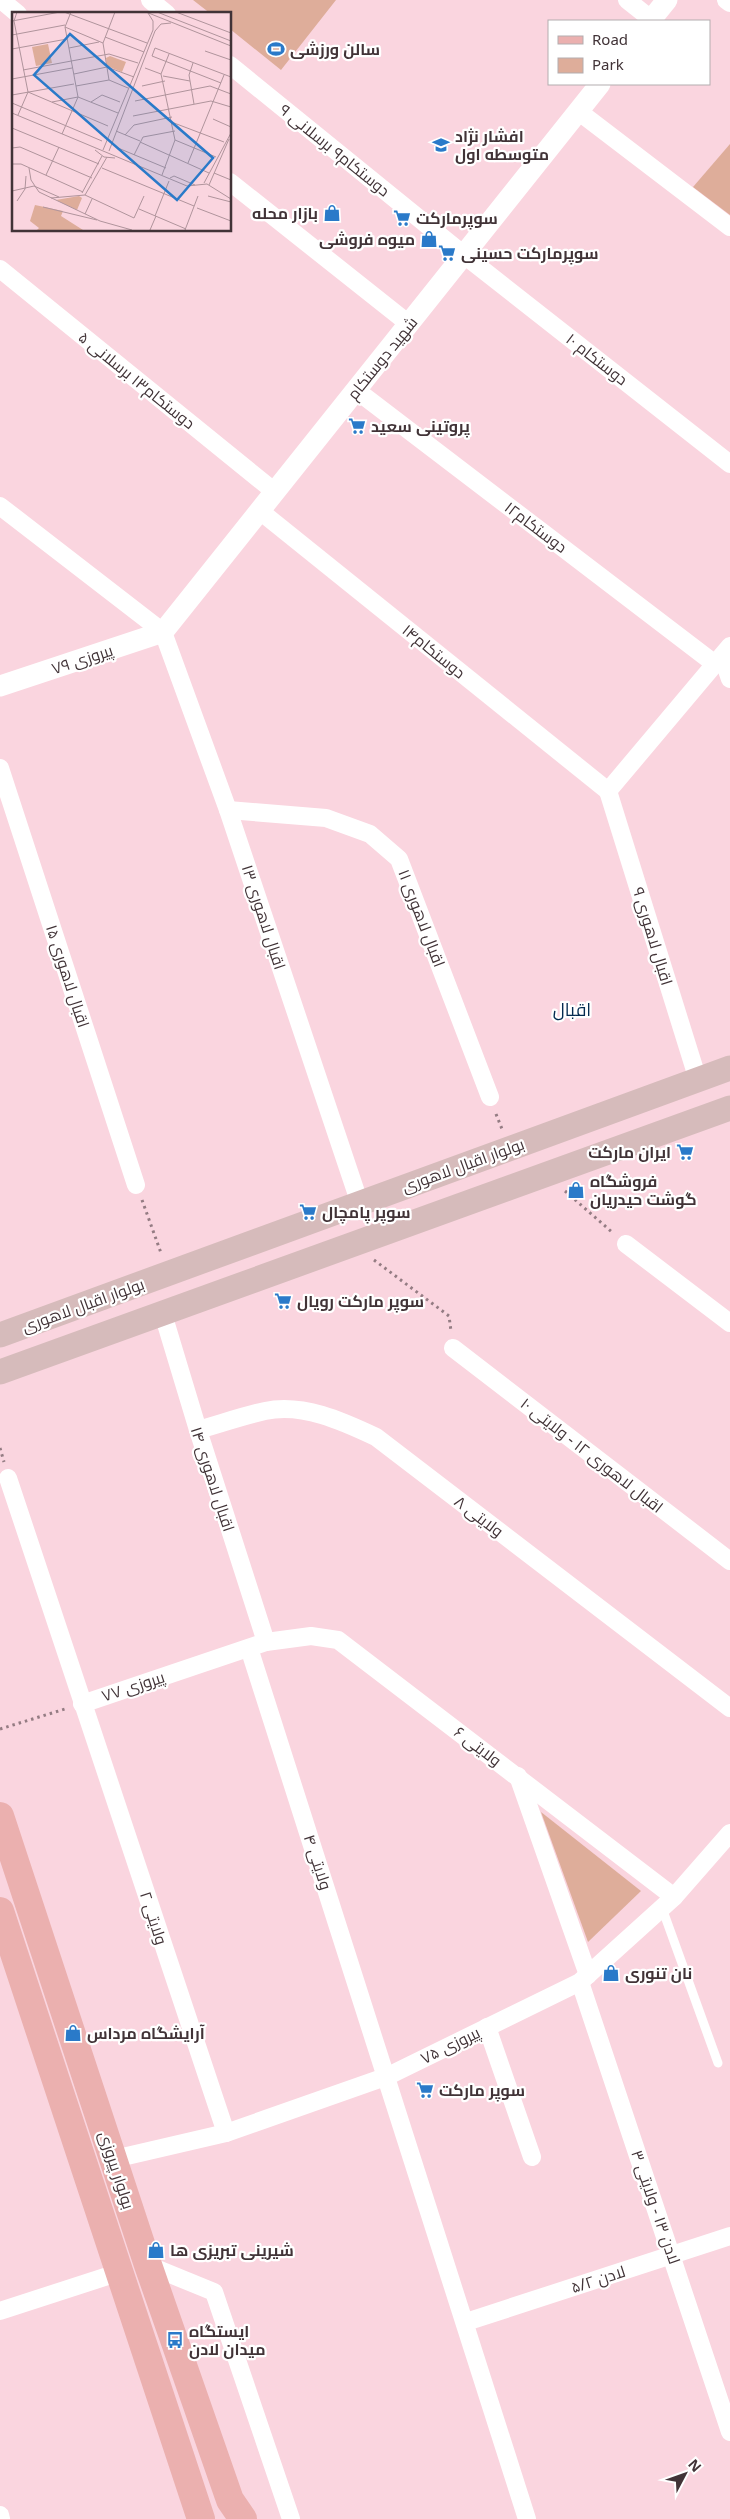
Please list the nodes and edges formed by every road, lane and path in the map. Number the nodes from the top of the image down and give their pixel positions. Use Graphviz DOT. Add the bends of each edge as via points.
graph roads {
  1 [pos="0,0"];
  2 [pos="150,0"];
  3 [pos="627,0"];
  4 [pos="667,0"];
  5 [pos="726,0"];
  6 [pos="730,3"];
  7 [pos="15,12"];
  8 [pos="165,12"];
  9 [pos="651,20"];
  10 [pos="231,66"];
  11 [pos="599,85"];
  12 [pos="578,111"];
  13 [pos="231,183"];
  14 [pos="730,227"];
  15 [pos="464,254"];
  16 [pos="0,269"];
  17 [pos="409,324"];
  18 [pos="356,390"];
  19 [pos="730,464"];
  20 [pos="275,492"];
  21 [pos="0,506"];
  22 [pos="260,511"];
  23 [pos="163,632"];
  24 [pos="722,655"];
  25 [pos="730,679"];
  26 [pos="0,686"];
  27 [pos="0,768"];
  28 [pos="608,792"];
  29 [pos="228,810"];
  30 [pos="730,1068"];
  31 [pos="698,1080"];
  32 [pos="490,1097"];
  33 [pos="730,1108"];
  34 [pos="502,1150"];
  35 [pos="546,1174"];
  36 [pos="136,1185"];
  37 [pos="510,1187"];
  38 [pos="360,1204"];
  39 [pos="354,1244"];
  40 [pos="626,1244"];
  41 [pos="169,1274"];
  42 [pos="163,1314"];
  43 [pos="730,1323"];
  44 [pos="0,1335"];
  45 [pos="453,1348"];
  46 [pos="0,1372"];
  47 [pos="198,1430"];
  48 [pos="8,1478"];
  49 [pos="730,1561"];
  50 [pos="266,1642"];
  51 [pos="249,1648"];
  52 [pos="82,1704"];
  53 [pos="730,1708"];
  54 [pos="0,1729"];
  55 [pos="518,1776"];
  56 [pos="0,1816"];
  57 [pos="730,1833"];
  58 [pos="668,1903"];
  59 [pos="0,1911"];
  60 [pos="584,1979"];
  61 [pos="487,2027"];
  62 [pos="718,2063"];
  63 [pos="388,2076"];
  64 [pos="226,2133"];
  65 [pos="532,2157"];
  66 [pos="114,2159"];
  67 [pos="730,2236"];
  68 [pos="672,2255"];
  69 [pos="148,2265"];
  70 [pos="120,2272"];
  71 [pos="0,2311"];
  72 [pos="466,2322"];
  73 [pos="730,2432"];
  74 [pos="0,2515"];
  75 [pos="2,2519"];
  76 [pos="201,2519"];
  77 [pos="243,2519"];
  78 [pos="291,2519"];
  79 [pos="527,2519"];
  1 -- 7 [label="street"];
  2 -- 8 [label="street"];
  3 -- 9 [label="street"];
  4 -- 9 [label="street"];
  5 -- 6 [label="street"];
  10 -- 15 [label="street, دوستکام۹ برسلانی ۹"];
  11 -- 12 [label="street, شهید دوستکام"];
  12 -- 14 [label="street"];
  12 -- 15 [label="street, شهید دوستکام"];
  13 -- 17 [label="street"];
  15 -- 17 [label="street, شهید دوستکام"];
  15 -- 19 [label="street, دوستکام ۱۰"];
  16 -- 20 [label="street, دوستکام۱۳ برسلانی ۵"];
  17 -- 18 [label="street, شهید دوستکام"];
  18 -- 20 [label="street, شهید دوستکام"];
  18 -- 24 [label="street, دوستکام۱۲"];
  20 -- 22 [label="street, شهید دوستکام"];
  21 -- 23 [label="street"];
  22 -- 23 [label="street, شهید دوستکام"];
  22 -- 28 [label="street, دوستکام۱۴"];
  23 -- 26 [label="street, پیروزی ۷۹"];
  23 -- 29 [label="street, اقبال لاهوری ۱۳"];
  24 -- 25 [label="street"];
  24 -- 28 [label="street"];
  27 -- 36 [label="street, اقبال لاهوری ۱۵"];
  28 -- 31 [label="street, اقبال لاهوری ۹"];
  29 -- 32 [label="street, اقبال لاهوری ۱۱" via="326,818 370,834 400,859"];
  29 -- 38 [label="street, اقبال لاهوری ۱۳"];
  30 -- 31 [label="main road, بولوار اقبال لاهوری"];
  31 -- 34 [label="main road, بولوار اقبال لاهوری"];
  32 -- 34 [label="path"];
  33 -- 35 [label="main road"];
  34 -- 37 [label="main road"];
  34 -- 38 [label="main road, بولوار اقبال لاهوری"];
  35 -- 37 [label="main road"];
  35 -- 40 [label="path"];
  36 -- 41 [label="path"];
  37 -- 39 [label="main road"];
  38 -- 41 [label="main road, بولوار اقبال لاهوری"];
  39 -- 42 [label="main road"];
  39 -- 45 [label="path" via="449,1316"];
  40 -- 43 [label="street"];
  41 -- 44 [label="main road, بولوار اقبال لاهوری"];
  42 -- 46 [label="main road"];
  42 -- 47 [label="street, اقبال لاهوری ۱۴"];
  45 -- 49 [label="street, اقبال لاهوری ۱۲ - ولایتی ۱۰"];
  47 -- 50 [label="street, اقبال لاهوری ۱۴"];
  47 -- 53 [label="street, ولایتی ۸" via="267,1410 302,1410 343,1421 376,1437"];
  48 -- 52 [label="street, ولایتی ۲"];
  50 -- 51 [label="street, پیروزی ۷۷"];
  50 -- 55 [label="street, ولایتی ۶" via="311,1636 338,1640"];
  51 -- 52 [label="street, پیروزی ۷۷"];
  51 -- 63 [label="street, ولایتی ۴"];
  52 -- 54 [label="path, پیروزی ۷۷"];
  52 -- 64 [label="street, ولایتی ۲"];
  55 -- 58 [label="street, ولایتی ۶"];
  55 -- 60 [label="street, لادن ۱۳ - ولایتی ۳"];
  56 -- 66 [label="main road, بولوار پیروزی"];
  57 -- 58 [label="street, پیروزی ۷۵"];
  58 -- 60 [label="street, پیروزی ۷۵"];
  58 -- 62 [label="lane"];
  59 -- 70 [label="main road, بولوار پیروزی"];
  60 -- 61 [label="street, پیروزی ۷۵"];
  60 -- 68 [label="street, لادن ۱۳ - ولایتی ۳"];
  61 -- 63 [label="street, پیروزی ۷۵"];
  61 -- 65 [label="street"];
  63 -- 64 [label="street, پیروزی ۷۵"];
  63 -- 72 [label="street, ولایتی ۴"];
  64 -- 66 [label="street, پیروزی ۷۵"];
  66 -- 69 [label="main road, بولوار پیروزی"];
  67 -- 68 [label="street, لادن ۵/۲"];
  68 -- 72 [label="street, لادن ۵/۲"];
  68 -- 73 [label="street, لادن ۱۳ - ولایتی ۳"];
  69 -- 77 [label="main road, بولوار پیروزی" via="230,2500"];
  69 -- 78 [label="street" via="214,2292"];
  70 -- 71 [label="street"];
  70 -- 76 [label="main road, بولوار پیروزی"];
  72 -- 79 [label="street, ولایتی ۴"];
  74 -- 75 [label="street"];
}
